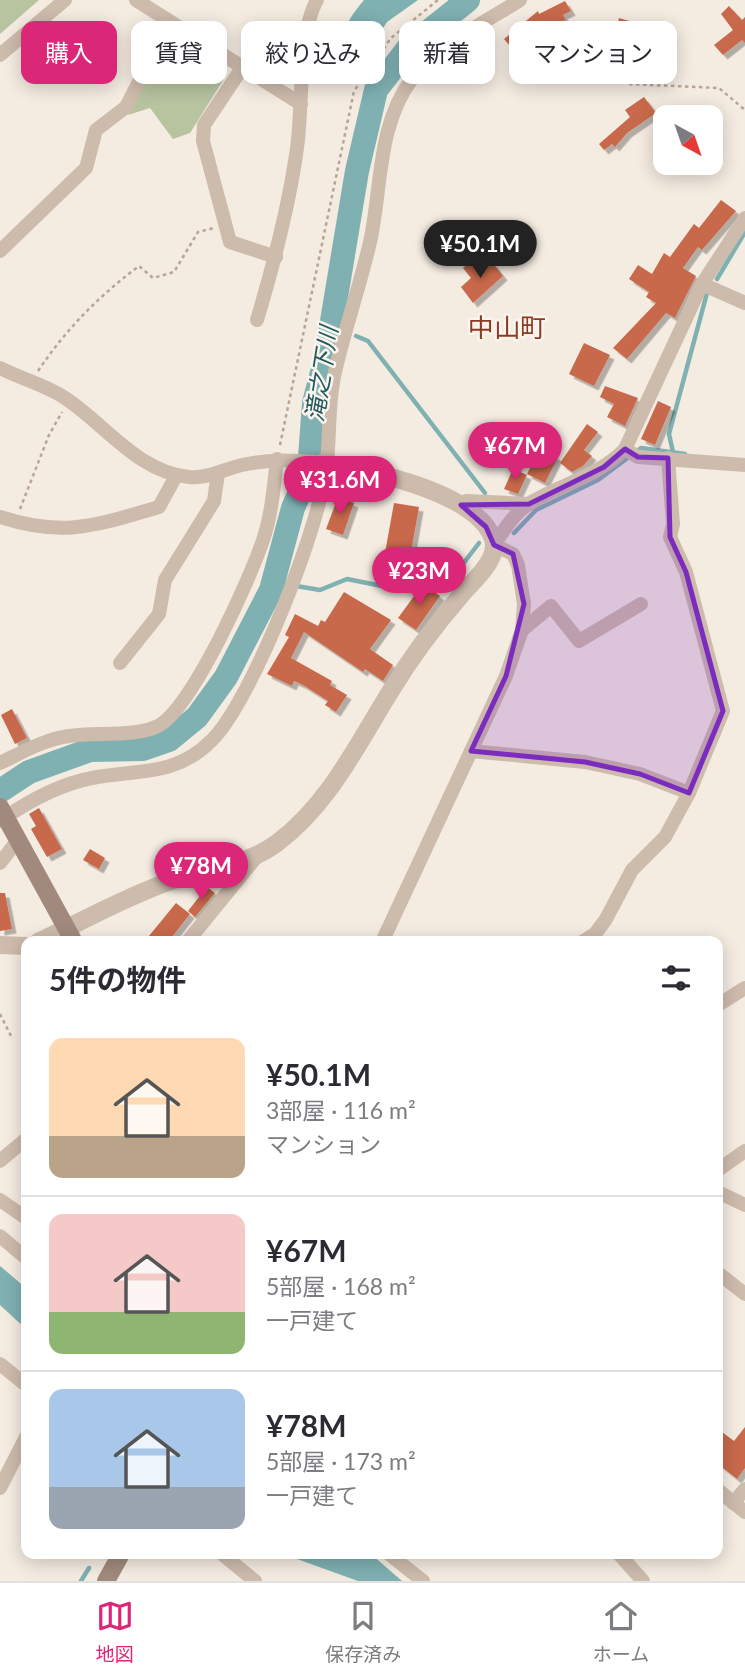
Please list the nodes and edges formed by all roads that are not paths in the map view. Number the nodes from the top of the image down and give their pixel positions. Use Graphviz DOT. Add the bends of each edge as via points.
graph roads {
  1 [pos="65,0"];
  2 [pos="136,0"];
  3 [pos="317,0"];
  4 [pos="520,0"];
  5 [pos="168,21"];
  6 [pos="0,55"];
  7 [pos="241,70"];
  8 [pos="138,84"];
  9 [pos="268,84"];
  10 [pos="301,104"];
  11 [pos="745,218"];
  12 [pos="2,246"];
  13 [pos="276,257"];
  14 [pos="702,284"];
  15 [pos="745,303"];
  16 [pos="257,320"];
  17 [pos="0,368"];
  18 [pos="631,453"];
  19 [pos="668,458"];
  20 [pos="282,459"];
  21 [pos="325,463"];
  22 [pos="745,465"];
  23 [pos="218,474"];
  24 [pos="176,476"];
  25 [pos="529,504"];
  26 [pos="461,505"];
  27 [pos="0,517"];
  28 [pos="494,545"];
  29 [pos="640,604"];
  30 [pos="522,630"];
  31 [pos="120,663"];
  32 [pos="471,751"];
  33 [pos="0,763"];
  34 [pos="689,793"];
  35 [pos="2,814"];
  36 [pos="18,840"];
  37 [pos="258,855"];
  38 [pos="0,863"];
  39 [pos="70,935"];
  40 [pos="192,936"];
  41 [pos="385,936"];
  42 [pos="591,936"];
  43 [pos="0,945"];
  44 [pos="21,946"];
  45 [pos="745,988"];
  46 [pos="723,1002"];
  47 [pos="21,1143"];
  48 [pos="745,1151"];
  49 [pos="0,1161"];
  50 [pos="723,1166"];
  51 [pos="723,1194"];
  52 [pos="0,1200"];
  53 [pos="745,1205"];
  54 [pos="21,1215"];
  55 [pos="0,1236"];
  56 [pos="21,1254"];
  57 [pos="723,1277"];
  58 [pos="745,1294"];
  59 [pos="0,1364"];
  60 [pos="21,1381"];
  61 [pos="21,1447"];
  62 [pos="0,1488"];
  63 [pos="745,1489"];
  64 [pos="723,1494"];
  65 [pos="739,1507"];
  66 [pos="118,1559"];
  67 [pos="227,1559"];
  68 [pos="245,1559"];
  69 [pos="395,1559"];
  70 [pos="623,1559"];
  71 [pos="247,1578"];
  72 [pos="106,1581"];
  73 [pos="423,1581"];
  74 [pos="643,1581"];
  1 -- 6 [label="street"];
  2 -- 5 [label="street"];
  3 -- 10 [label="street" via="306,39"];
  4 -- 21 [label="street" via="428,62 397,102 370,242 335,374"];
  7 -- 13 [label="street" via="204,125 203,141 230,242"];
  8 -- 12 [label="street" via="126,107 96,130 86,168"];
  9 -- 10 [label="street"];
  10 -- 13 [label="street" via="298,146"];
  11 -- 14 [label="street"];
  13 -- 16 [label="street"];
  14 -- 15 [label="street"];
  14 -- 18 [label="street"];
  17 -- 24 [label="street" via="69,400 136,456"];
  18 -- 19 [label="street"];
  18 -- 25 [label="street"];
  19 -- 22 [label="street"];
  19 -- 34 [label="street" via="670,537 686,572 723,711"];
  20 -- 21 [label="street"];
  20 -- 23 [label="street"];
  20 -- 33 [label="street" via="263,539 225,626 173,713 158,726 66,736"];
  21 -- 26 [label="street" via="386,476"];
  21 -- 35 [label="street" via="294,577 250,684 227,722 198,752 156,772 91,778"];
  23 -- 24 [label="street"];
  23 -- 31 [label="street" via="214,501 165,580 159,614"];
  24 -- 27 [label="street" via="159,507 88,528 51,530"];
  25 -- 26 [label="street" via="466,501"];
  25 -- 28 [label="street"];
  26 -- 28 [label="street" via="486,527"];
  28 -- 30 [label="street" via="513,554 518,565 524,604"];
  28 -- 37 [label="street" via="487,565 414,656 332,786 297,825"];
  29 -- 30 [label="street" via="579,641 551,606"];
  30 -- 32 [label="street"];
  32 -- 34 [label="street" via="585,762 640,774"];
  32 -- 41 [label="street"];
  34 -- 42 [label="street" via="665,837 632,870 606,919"];
  35 -- 36 [label="main road"];
  36 -- 38 [label="street"];
  36 -- 39 [label="main road"];
  37 -- 39 [label="street" via="169,881"];
  37 -- 40 [label="street"];
  43 -- 44 [label="street"];
  45 -- 46 [label="street"];
  47 -- 49 [label="street"];
  48 -- 50 [label="street"];
  51 -- 53 [label="street"];
  52 -- 54 [label="street"];
  55 -- 56 [label="street"];
  57 -- 58 [label="street"];
  59 -- 60 [label="street"];
  61 -- 62 [label="street"];
  63 -- 65 [label="street"];
  64 -- 65 [label="street"];
  66 -- 72 [label="main road"];
  67 -- 71 [label="street"];
  68 -- 71 [label="street"];
  69 -- 73 [label="street"];
  70 -- 74 [label="street"];
}
